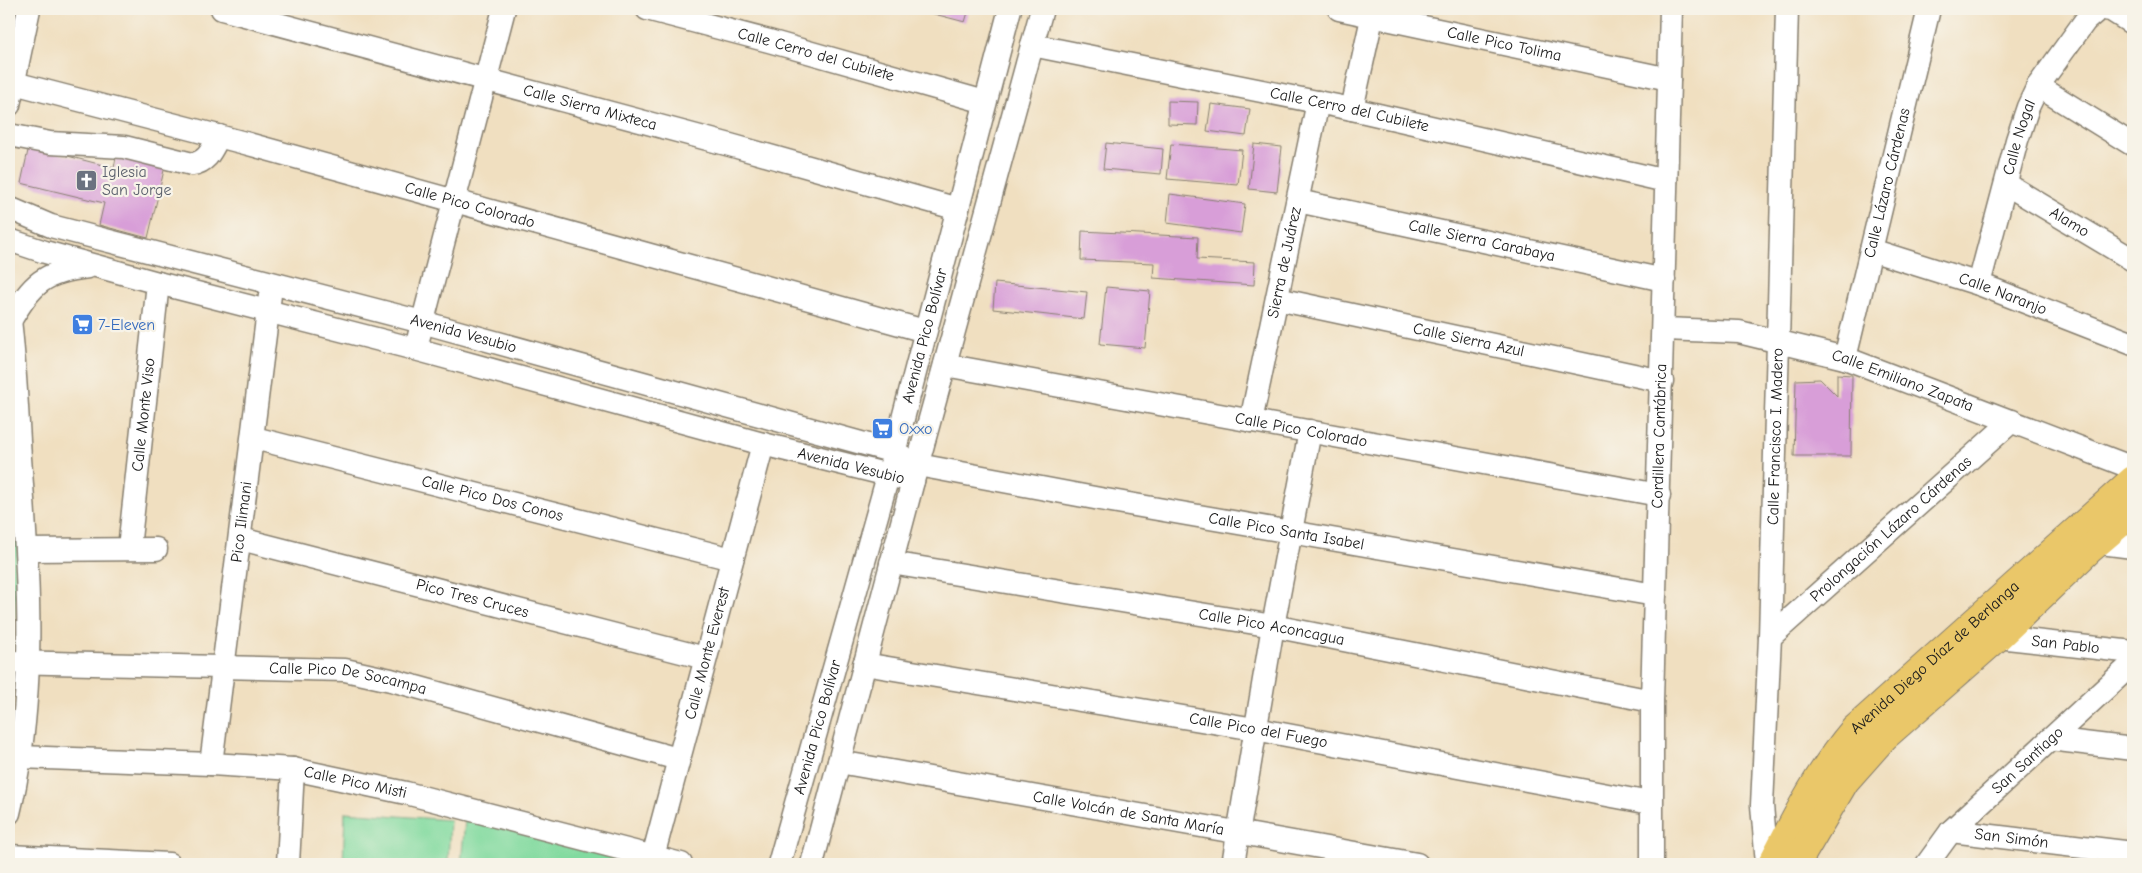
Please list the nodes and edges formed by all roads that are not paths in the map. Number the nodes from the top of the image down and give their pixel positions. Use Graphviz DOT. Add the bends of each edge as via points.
graph roads {
  1 [pos="29,9"];
  2 [pos="222,9"];
  3 [pos="504,9"];
  4 [pos="648,9"];
  5 [pos="1010,9"];
  6 [pos="1042,9"];
  7 [pos="1339,9"];
  8 [pos="1671,9"];
  9 [pos="1787,9"];
  10 [pos="1929,9"];
  11 [pos="2099,9"];
  12 [pos="2104,9"];
  13 [pos="1373,12"];
  14 [pos="2133,24"];
  15 [pos="1032,45"];
  16 [pos="1669,79"];
  17 [pos="485,80"];
  18 [pos="14,83"];
  19 [pos="2038,86"];
  20 [pos="985,102"];
  21 [pos="1318,102"];
  22 [pos="9,105"];
  23 [pos="1352,109"];
  24 [pos="9,135"];
  25 [pos="219,136"];
  26 [pos="2133,145"];
  27 [pos="1666,181"];
  28 [pos="2006,184"];
  29 [pos="454,200"];
  30 [pos="1298,201"];
  31 [pos="9,208"];
  32 [pos="958,210"];
  33 [pos="9,240"];
  34 [pos="1870,250"];
  35 [pos="2133,260"];
  36 [pos="97,266"];
  37 [pos="1664,280"];
  38 [pos="272,282"];
  39 [pos="158,283"];
  40 [pos="1979,284"];
  41 [pos="1277,299"];
  42 [pos="268,310"];
  43 [pos="9,316"];
  44 [pos="422,322"];
  45 [pos="1664,329"];
  46 [pos="925,331"];
  47 [pos="1777,340"];
  48 [pos="2133,344"];
  49 [pos="415,349"];
  50 [pos="1845,358"];
  51 [pos="945,365"];
  52 [pos="1662,381"];
  53 [pos="1251,421"];
  54 [pos="2012,421"];
  55 [pos="1310,432"];
  56 [pos="254,438"];
  57 [pos="763,444"];
  58 [pos="894,452"];
  59 [pos="2133,468"];
  60 [pos="915,473"];
  61 [pos="888,476"];
  62 [pos="2133,480"];
  63 [pos="1659,495"];
  64 [pos="2133,512"];
  65 [pos="1290,531"];
  66 [pos="241,539"];
  67 [pos="2067,539"];
  68 [pos="2097,543"];
  69 [pos="2133,547"];
  70 [pos="129,548"];
  71 [pos="156,549"];
  72 [pos="27,550"];
  73 [pos="732,559"];
  74 [pos="891,563"];
  75 [pos="1655,595"];
  76 [pos="1273,626"];
  77 [pos="1770,636"];
  78 [pos="1998,636"];
  79 [pos="2133,652"];
  80 [pos="705,658"];
  81 [pos="18,661"];
  82 [pos="2133,663"];
  83 [pos="864,664"];
  84 [pos="223,665"];
  85 [pos="1652,700"];
  86 [pos="1255,729"];
  87 [pos="2050,739"];
  88 [pos="2133,749"];
  89 [pos="20,757"];
  90 [pos="678,759"];
  91 [pos="839,762"];
  92 [pos="211,764"];
  93 [pos="293,769"];
  94 [pos="1650,804"];
  95 [pos="9,813"];
  96 [pos="1951,831"];
  97 [pos="1238,834"];
  98 [pos="2133,853"];
  99 [pos="9,856"];
  100 [pos="652,861"];
  101 [pos="169,864"];
  102 [pos="288,864"];
  103 [pos="681,864"];
  104 [pos="779,864"];
  105 [pos="812,864"];
  106 [pos="1233,864"];
  107 [pos="1417,864"];
  108 [pos="1652,864"];
  109 [pos="1767,864"];
  110 [pos="1772,864"];
  111 [pos="1796,864"];
  112 [pos="1927,864"];
  1 -- 18 [label="street"];
  2 -- 17 [label="street, Calle Sierra Mixteca"];
  3 -- 17 [label="street"];
  4 -- 20 [label="street, Calle Cerro del Cubilete"];
  5 -- 20 [label="street, Avenida Pico Bolívar"];
  6 -- 15 [label="street, Avenida Pico Bolívar"];
  7 -- 13 [label="street, Calle Pico Tolima"];
  8 -- 16 [label="street, Cordillera Cantábrica"];
  9 -- 47 [label="street, Calle Francisco I. Madero"];
  10 -- 34 [label="street, Calle Lázaro Cárdenas"];
  11 -- 12 [label="street"];
  11 -- 19 [label="street, Calle Nogal" via="2085,21"];
  12 -- 14 [label="street"];
  13 -- 16 [label="street, Calle Pico Tolima"];
  13 -- 23 [label="street"];
  15 -- 21 [label="street, Calle Cerro del Cubilete"];
  15 -- 51 [label="street, Avenida Pico Bolívar"];
  16 -- 27 [label="street, Cordillera Cantábrica"];
  17 -- 29 [label="street"];
  17 -- 32 [label="street, Calle Sierra Mixteca"];
  18 -- 22 [label="street"];
  18 -- 25 [label="street, Calle Pico Colorado"];
  19 -- 26 [label="street"];
  19 -- 28 [label="street, Calle Nogal" via="2017,140"];
  20 -- 32 [label="street, Avenida Pico Bolívar"];
  21 -- 23 [label="street, Calle Cerro del Cubilete"];
  21 -- 30 [label="street, Sierra de Juárez"];
  23 -- 27 [label="street, Calle Cerro del Cubilete"];
  24 -- 25 [label="street" via="50,143 124,146 192,164 201,162 210,154"];
  25 -- 29 [label="street, Calle Pico Colorado"];
  27 -- 37 [label="street, Cordillera Cantábrica"];
  28 -- 35 [label="street, Alamo"];
  28 -- 40 [label="street, Calle Nogal"];
  29 -- 44 [label="street"];
  29 -- 46 [label="street, Calle Pico Colorado"];
  30 -- 37 [label="street, Calle Sierra Carabaya"];
  30 -- 41 [label="street, Sierra de Juárez"];
  31 -- 38 [label="street, Avenida Vesubio" via="51,226"];
  32 -- 46 [label="street, Avenida Pico Bolívar"];
  33 -- 36 [label="street, Avenida Vesubio"];
  34 -- 40 [label="street, Calle Naranjo"];
  34 -- 50 [label="street, Calle Lázaro Cárdenas"];
  36 -- 39 [label="street, Avenida Vesubio"];
  36 -- 43 [label="street" via="63,270 40,280"];
  37 -- 45 [label="street, Cordillera Cantábrica"];
  38 -- 42 [label="street, Pico Ilimani"];
  38 -- 44 [label="street, Avenida Vesubio"];
  39 -- 42 [label="street, Avenida Vesubio"];
  39 -- 70 [label="street, Calle Monte Viso"];
  40 -- 48 [label="street, Calle Naranjo"];
  41 -- 52 [label="street, Calle Sierra Azul"];
  41 -- 53 [label="street, Sierra de Juárez"];
  42 -- 49 [label="street, Avenida Vesubio"];
  42 -- 56 [label="street, Pico Ilimani"];
  43 -- 72 [label="street"];
  44 -- 49 [label="street"];
  44 -- 58 [label="street, Avenida Vesubio"];
  45 -- 47 [label="street, Calle Emiliano Zapata" via="1739,332"];
  45 -- 52 [label="street, Cordillera Cantábrica"];
  46 -- 58 [label="street, Avenida Pico Bolívar"];
  47 -- 50 [label="street, Calle Emiliano Zapata"];
  47 -- 77 [label="street, Calle Francisco I. Madero"];
  49 -- 57 [label="street, Avenida Vesubio"];
  50 -- 54 [label="street, Calle Emiliano Zapata"];
  51 -- 53 [label="street, Calle Pico Colorado"];
  51 -- 60 [label="street, Avenida Pico Bolívar"];
  52 -- 63 [label="street, Cordillera Cantábrica"];
  53 -- 55 [label="street, Calle Pico Colorado"];
  54 -- 59 [label="street, Calle Emiliano Zapata"];
  54 -- 77 [label="street, Prolongación Lázaro Cárdenas"];
  55 -- 63 [label="street, Calle Pico Colorado"];
  55 -- 65 [label="street"];
  56 -- 66 [label="street, Pico Ilimani"];
  56 -- 73 [label="street, Calle Pico Dos Conos"];
  57 -- 61 [label="street, Avenida Vesubio"];
  57 -- 73 [label="street, Calle Monte Everest"];
  58 -- 60 [label="street, Avenida Vesubio"];
  58 -- 61 [label="street, Avenida Pico Bolívar"];
  60 -- 61 [label="street, Avenida Vesubio"];
  60 -- 65 [label="street, Calle Pico Santa Isabel" via="1100,499"];
  60 -- 74 [label="street, Avenida Pico Bolívar"];
  61 -- 104 [label="street, Avenida Pico Bolívar"];
  62 -- 67 [label="main road, Avenida Diego Díaz de Berlanga"];
  63 -- 75 [label="street, Cordillera Cantábrica"];
  64 -- 68 [label="main road, Avenida Diego Díaz de Berlanga"];
  65 -- 75 [label="street, Calle Pico Santa Isabel"];
  65 -- 76 [label="street"];
  66 -- 80 [label="street, Pico Tres Cruces"];
  66 -- 84 [label="street, Pico Ilimani"];
  67 -- 68 [label="street"];
  67 -- 110 [label="main road, Avenida Diego Díaz de Berlanga" via="1854,730 1832,754 1806,795"];
  68 -- 69 [label="street"];
  68 -- 78 [label="main road, Avenida Diego Díaz de Berlanga"];
  70 -- 71 [label="street"];
  70 -- 72 [label="street"];
  72 -- 81 [label="street"];
  73 -- 80 [label="street, Calle Monte Everest"];
  74 -- 76 [label="street, Calle Pico Aconcagua"];
  74 -- 83 [label="street, Avenida Pico Bolívar"];
  75 -- 85 [label="street, Cordillera Cantábrica"];
  76 -- 85 [label="street, Calle Pico Aconcagua"];
  76 -- 86 [label="street"];
  77 -- 109 [label="street, Calle Francisco I. Madero" via="1762,804"];
  78 -- 79 [label="street, San Pablo"];
  78 -- 111 [label="main road, Avenida Diego Díaz de Berlanga" via="1884,737 1845,781"];
  80 -- 90 [label="street, Calle Monte Everest"];
  81 -- 84 [label="street, Calle Pico De Socampa"];
  81 -- 89 [label="street"];
  82 -- 87 [label="street, San Santiago"];
  83 -- 86 [label="street, Calle Pico del Fuego"];
  83 -- 91 [label="street, Avenida Pico Bolívar"];
  84 -- 90 [label="street, Calle Pico De Socampa" via="324,668 367,674"];
  84 -- 92 [label="street, Pico Ilimani"];
  85 -- 94 [label="street, Cordillera Cantábrica"];
  86 -- 94 [label="street, Calle Pico del Fuego"];
  86 -- 97 [label="street"];
  87 -- 88 [label="street"];
  87 -- 96 [label="street, San Santiago"];
  89 -- 92 [label="street, Calle Pico Misti"];
  89 -- 95 [label="street"];
  90 -- 100 [label="street, Calle Monte Everest"];
  91 -- 97 [label="street, Calle Volcán de Santa María"];
  91 -- 105 [label="street, Avenida Pico Bolívar"];
  92 -- 93 [label="street, Calle Pico Misti"];
  93 -- 100 [label="street, Calle Pico Misti" via="406,793"];
  93 -- 102 [label="street"];
  94 -- 108 [label="street, Cordillera Cantábrica"];
  96 -- 98 [label="street, San Simón"];
  96 -- 112 [label="street, San Santiago"];
  97 -- 106 [label="street"];
  97 -- 107 [label="street, Calle Volcán de Santa María"];
  99 -- 101 [label="street"];
  100 -- 103 [label="street, Calle Pico Misti"];
}
